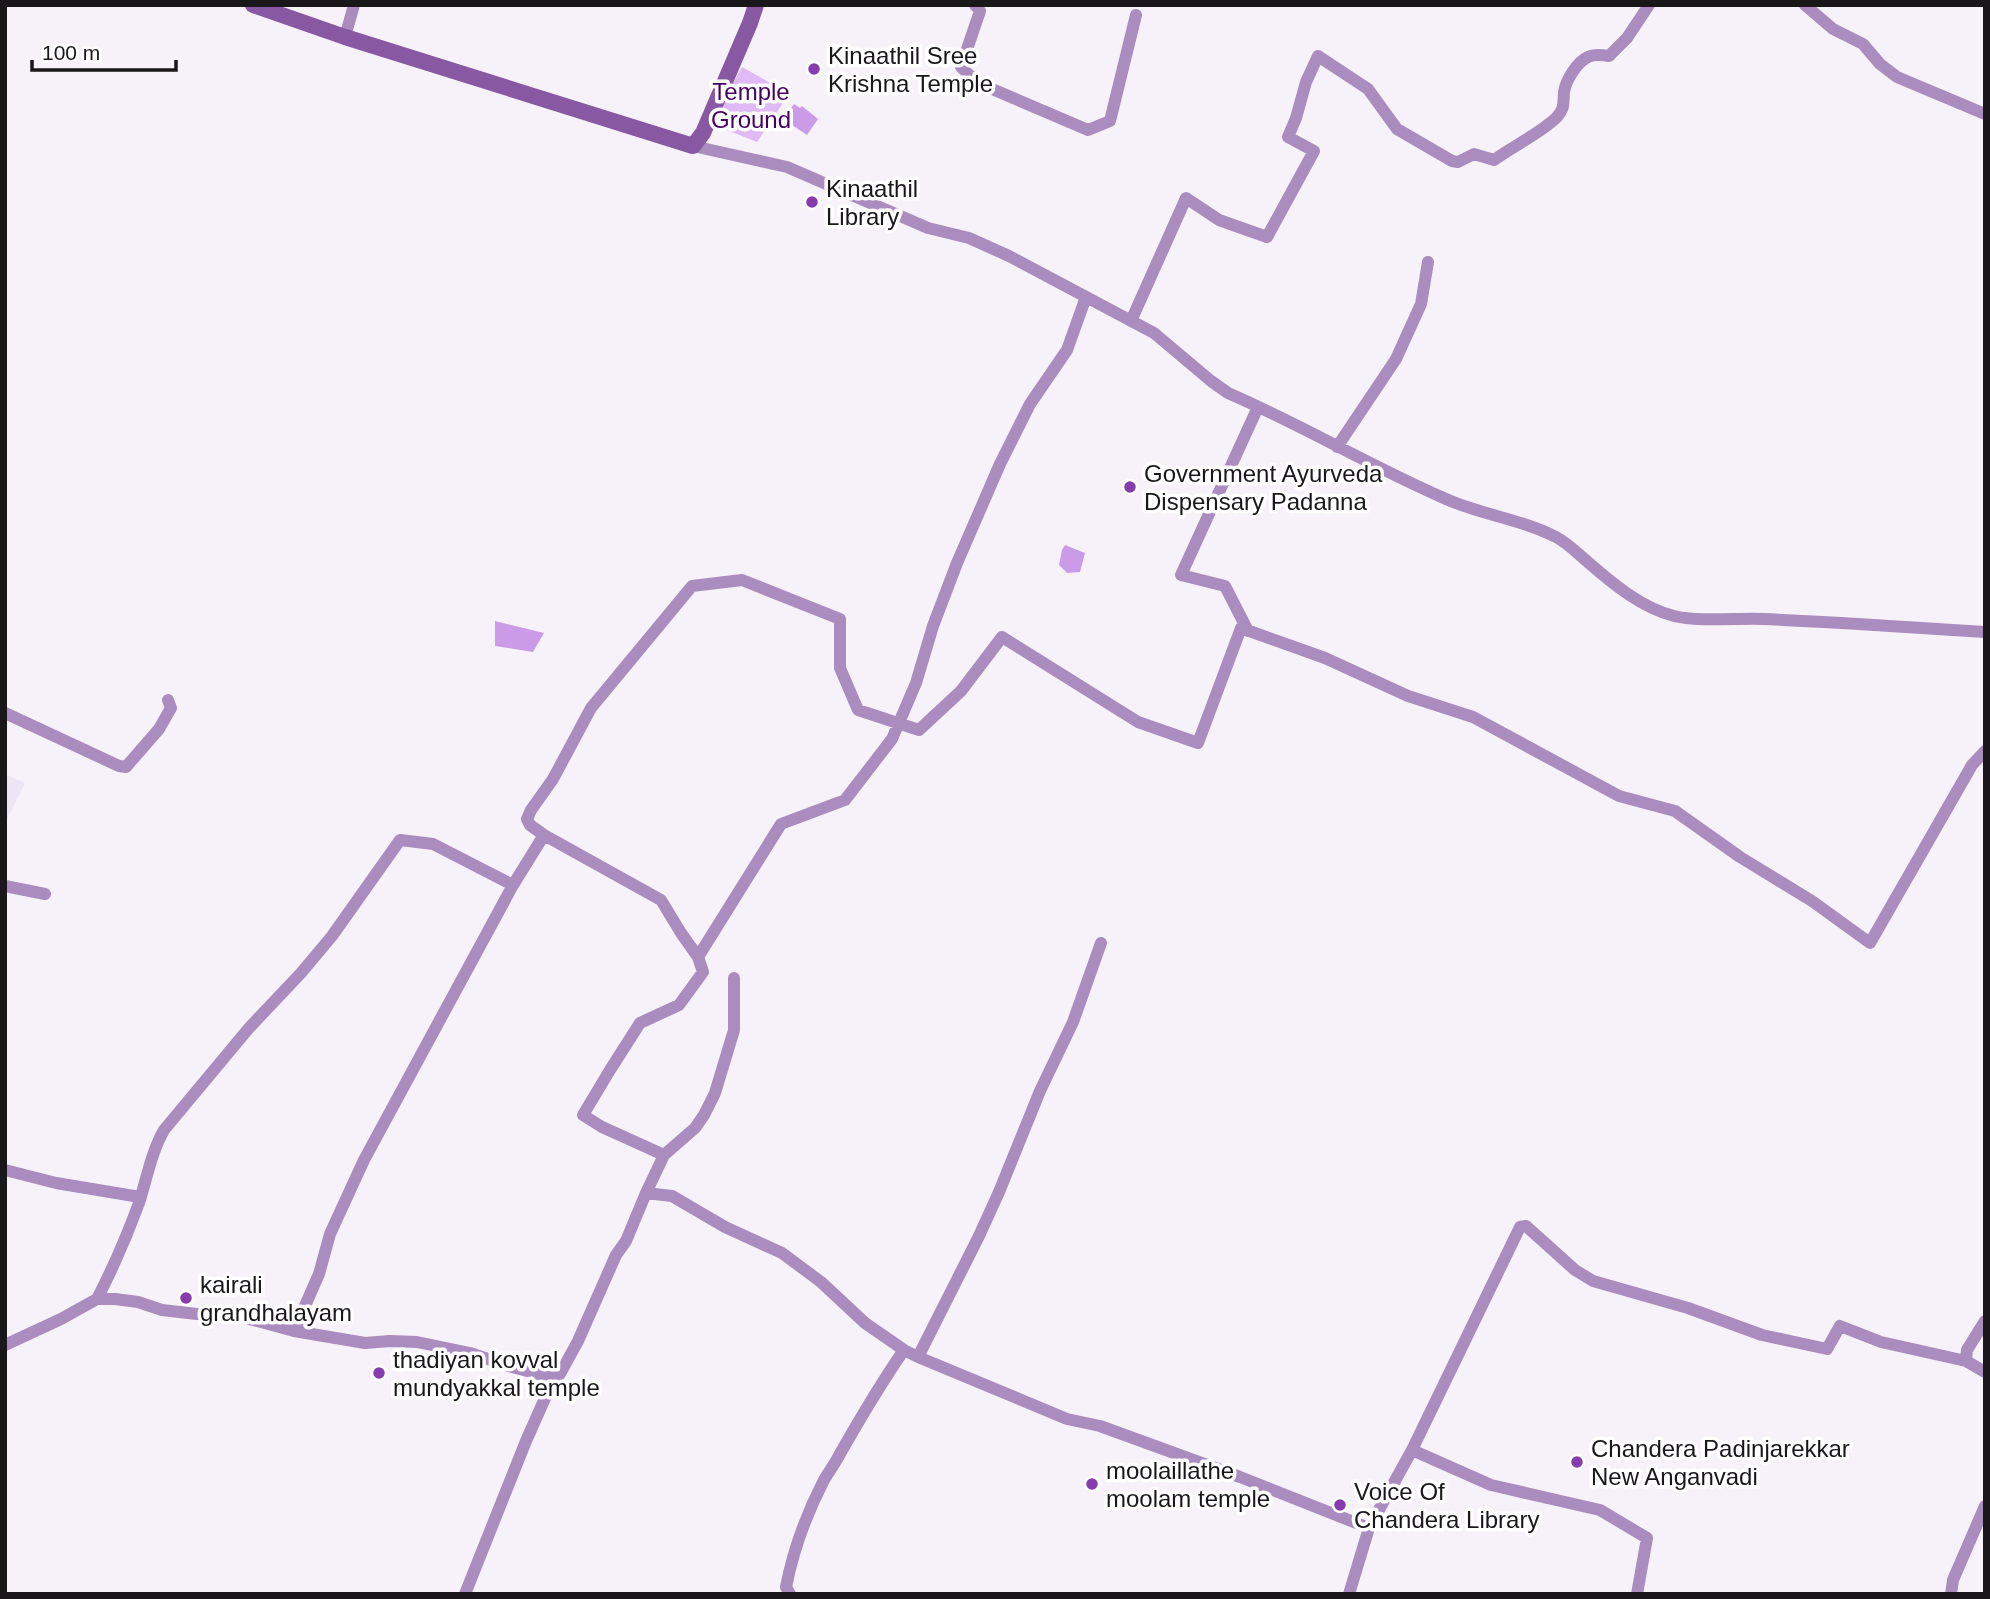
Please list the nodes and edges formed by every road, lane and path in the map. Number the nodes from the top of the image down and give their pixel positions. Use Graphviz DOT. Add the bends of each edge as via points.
graph roads {
  1 [pos="253,5"];
  2 [pos="354,5"];
  3 [pos="756,5"];
  4 [pos="975,5"];
  5 [pos="1648,5"];
  6 [pos="1805,5"];
  7 [pos="1136,15"];
  8 [pos="345,37"];
  9 [pos="1985,114"];
  10 [pos="693,146"];
  11 [pos="1428,262"];
  12 [pos="1086,297"];
  13 [pos="1131,321"];
  14 [pos="1258,407"];
  15 [pos="1338,447"];
  16 [pos="1248,631"];
  17 [pos="1985,632"];
  18 [pos="168,700"];
  19 [pos="5,713"];
  20 [pos="899,723"];
  21 [pos="1985,751"];
  22 [pos="544,835"];
  23 [pos="513,885"];
  24 [pos="5,886"];
  25 [pos="45,894"];
  26 [pos="1101,943"];
  27 [pos="698,957"];
  28 [pos="734,978"];
  29 [pos="664,1155"];
  30 [pos="5,1170"];
  31 [pos="646,1193"];
  32 [pos="140,1197"];
  33 [pos="97,1299"];
  34 [pos="1985,1321"];
  35 [pos="294,1331"];
  36 [pos="5,1345"];
  37 [pos="904,1350"];
  38 [pos="918,1357"];
  39 [pos="1966,1361"];
  40 [pos="1985,1372"];
  41 [pos="554,1378"];
  42 [pos="1412,1450"];
  43 [pos="1985,1506"];
  44 [pos="1369,1528"];
  45 [pos="466,1594"];
  46 [pos="790,1594"];
  47 [pos="1349,1594"];
  48 [pos="1637,1594"];
  49 [pos="1951,1594"];
  1 -- 8 [label="main road"];
  2 -- 8 [label="street"];
  3 -- 10 [label="main road" via="703,133"];
  4 -- 7 [label="street" via="980,11 961,67 978,83 1088,130 1110,121"];
  5 -- 13 [label="street" via="1628,38 1609,56 1590,55 1580,62 1564,89 1564,106 1556,117 1494,160 1474,154 1452,161 1397,129 1368,89 1318,57 1287,137 1314,151 1267,237 1219,220 1186,198"];
  6 -- 9 [label="street" via="1833,29 1863,44 1897,77"];
  8 -- 10 [label="main road"];
  10 -- 12 [label="street" via="787,167 928,228 969,238"];
  11 -- 15 [label="street" via="1421,304 1396,359"];
  12 -- 13 [label="street"];
  12 -- 20 [label="street" via="1067,350 1030,404 1000,464 952,576"];
  13 -- 14 [label="street" via="1154,333 1228,393"];
  14 -- 15 [label="street"];
  14 -- 16 [label="street" via="1181,575 1226,586"];
  15 -- 17 [label="street" via="1452,502 1556,537 1610,582 1673,616"];
  16 -- 20 [label="street" via="1241,628 1198,743 1138,722 1002,637 961,691 919,730"];
  16 -- 21 [label="street" via="1473,718 1619,796 1675,811 1870,943 1972,765"];
  18 -- 19 [label="street" via="171,708 159,729 126,767"];
  20 -- 22 [label="street" via="858,710 839,668 840,619 742,580 692,586 591,708 527,819"];
  20 -- 27 [label="street" via="845,800 781,824"];
  22 -- 23 [label="street"];
  22 -- 27 [label="street" via="661,900"];
  23 -- 32 [label="street" via="433,844 400,840 332,936 164,1130"];
  23 -- 35 [label="street" via="364,1160"];
  24 -- 25 [label="street"];
  26 -- 38 [label="street" via="1073,1022 999,1192"];
  27 -- 29 [label="street" via="703,972 679,1005 640,1023 583,1115"];
  28 -- 29 [label="street" via="734,1030 715,1093 695,1128"];
  29 -- 31 [label="street"];
  30 -- 32 [label="street"];
  31 -- 37 [label="street" via="672,1196 782,1253 865,1324"];
  31 -- 41 [label="street" via="587,1324"];
  32 -- 33 [label="street"];
  33 -- 35 [label="street" via="235,1315"];
  33 -- 36 [label="street"];
  34 -- 39 [label="street" via="1967,1350"];
  35 -- 41 [label="street" via="365,1343 418,1342"];
  37 -- 38 [label="street"];
  37 -- 46 [label="street" via="813,1504 789,1574 786,1587"];
  38 -- 44 [label="street" via="1067,1419 1100,1426 1240,1476"];
  39 -- 40 [label="street"];
  39 -- 42 [label="street" via="1881,1342 1840,1326 1827,1349 1762,1335 1593,1281 1526,1226 1520,1227"];
  41 -- 45 [label="street"];
  42 -- 44 [label="street"];
  42 -- 48 [label="street" via="1491,1485 1600,1510 1647,1538"];
  43 -- 49 [label="street"];
  44 -- 47 [label="street"];
}
